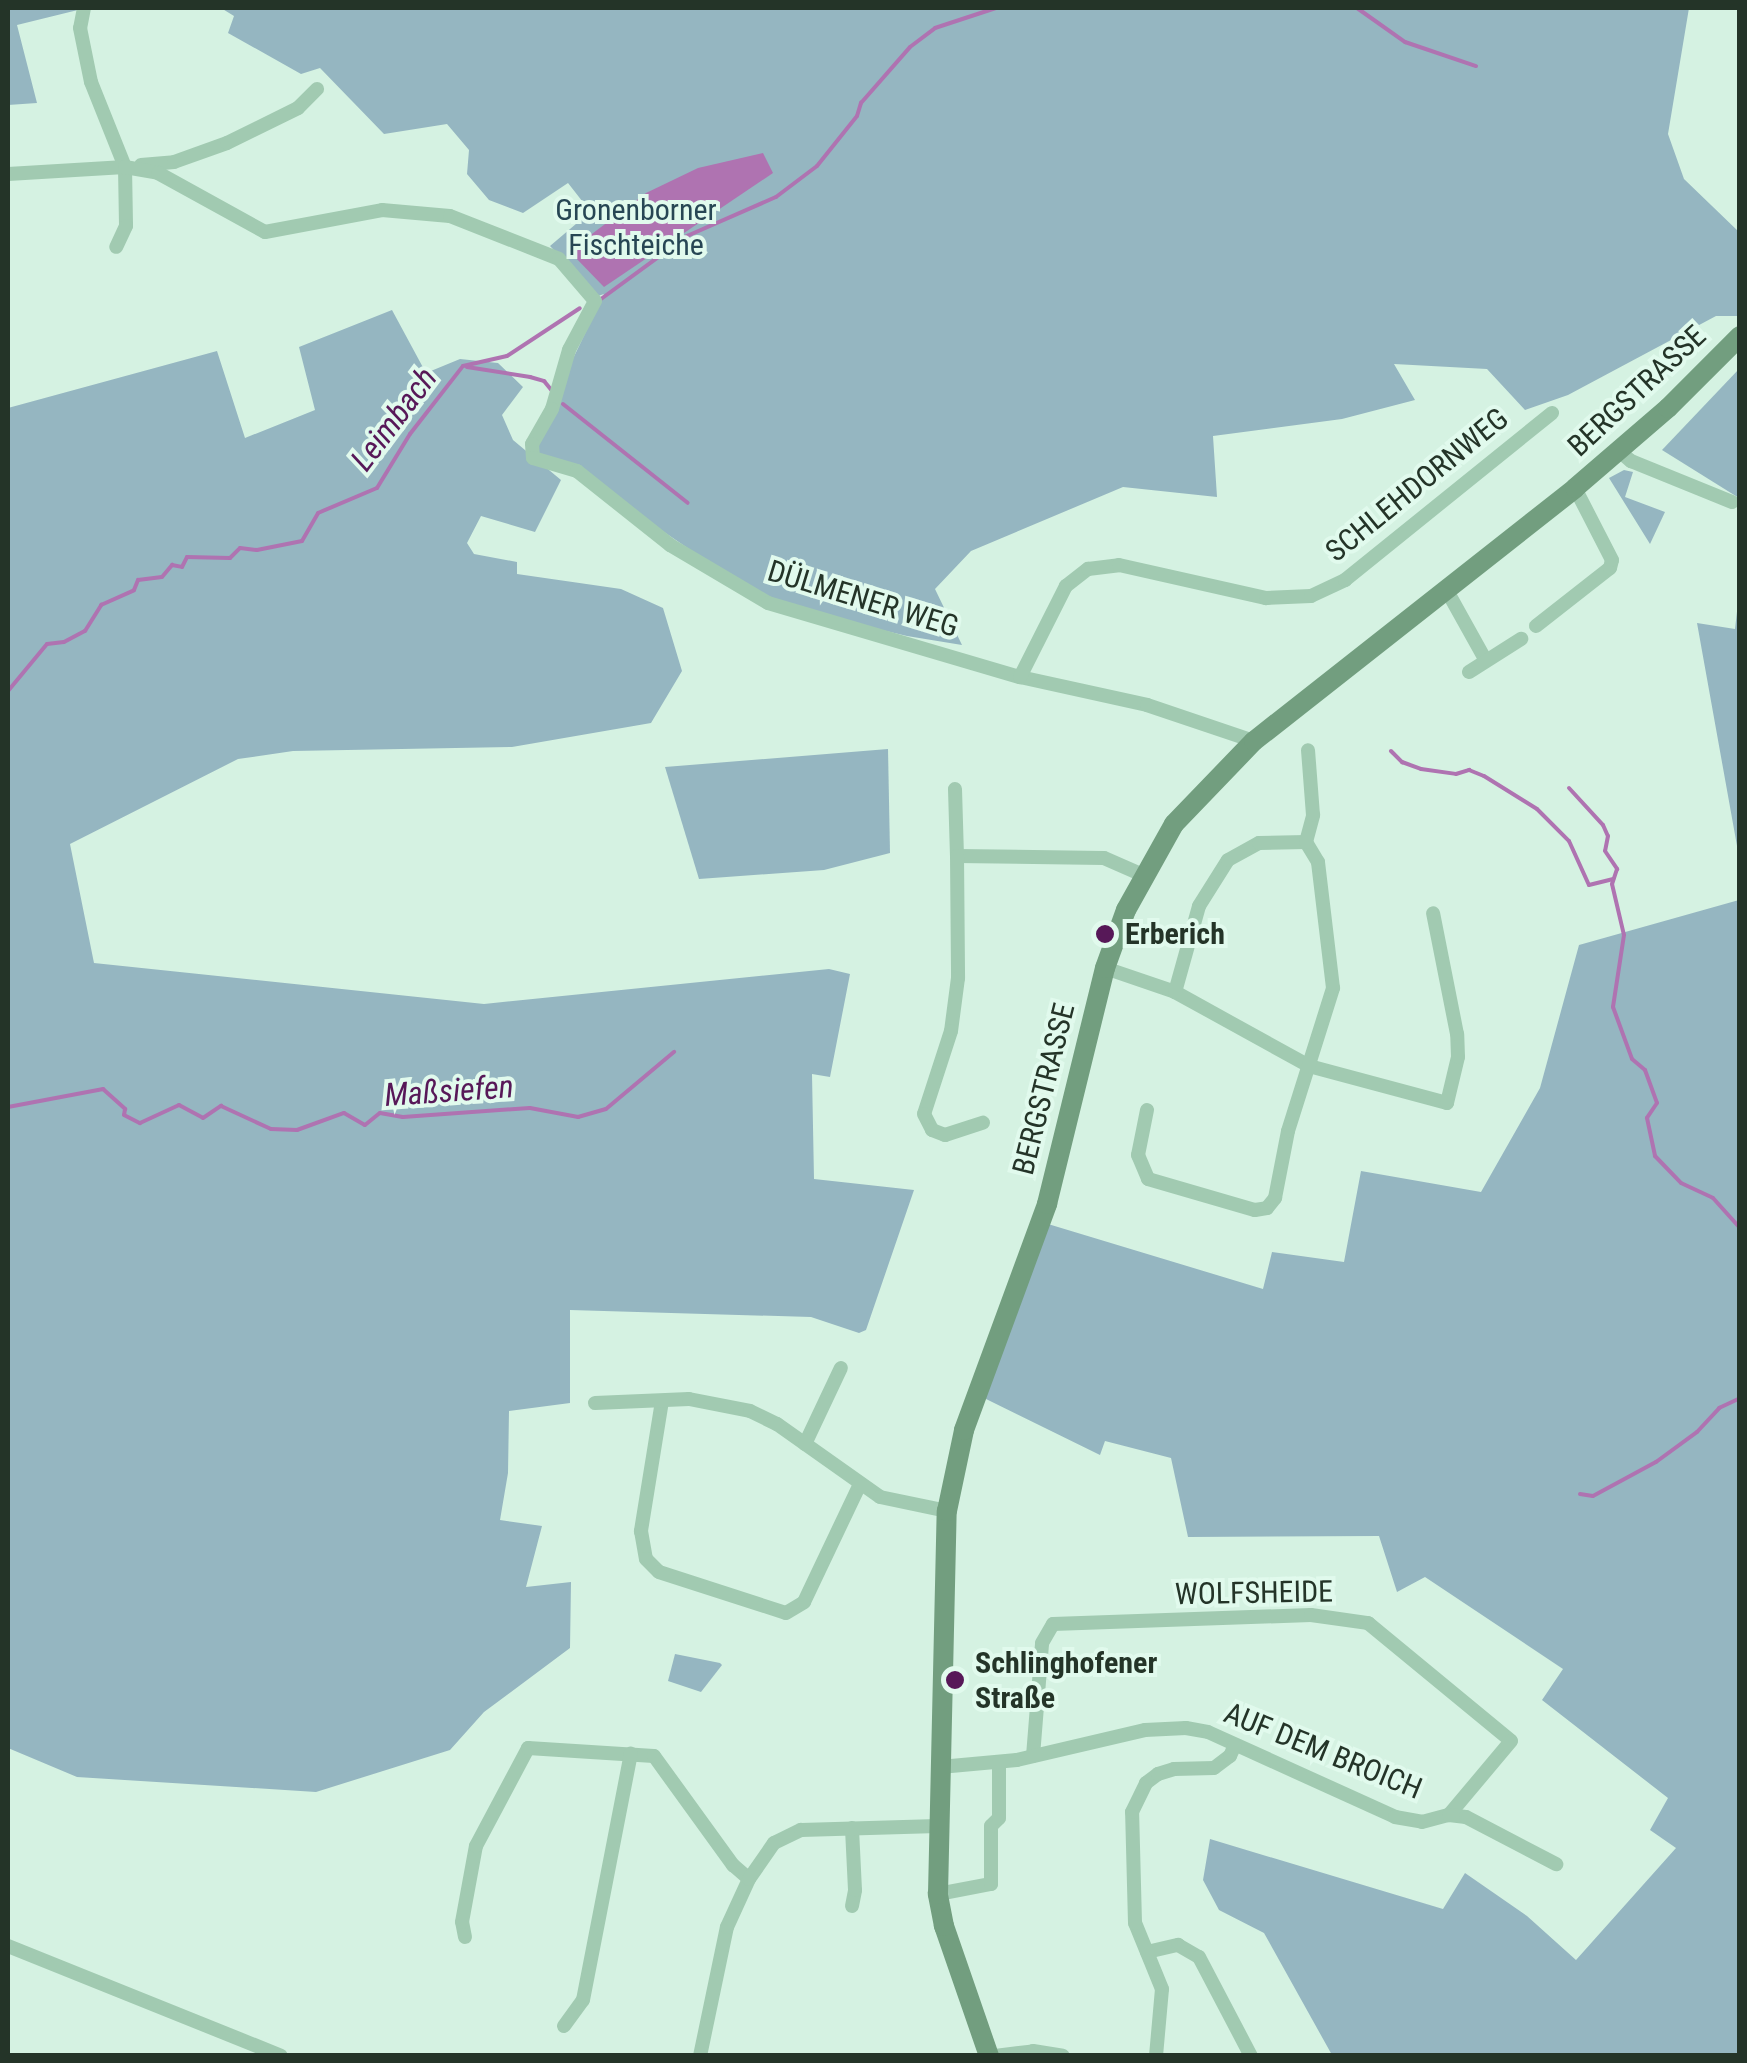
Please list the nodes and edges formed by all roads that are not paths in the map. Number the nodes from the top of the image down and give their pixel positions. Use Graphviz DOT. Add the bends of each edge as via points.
graph roads {
  1 [pos="84,8"];
  2 [pos="317,89"];
  3 [pos="125,167"];
  4 [pos="8,174"];
  5 [pos="116,247"];
  6 [pos="1740,336"];
  7 [pos="1552,413"];
  8 [pos="1620,451"];
  9 [pos="1576,488"];
  10 [pos="1732,502"];
  11 [pos="1446,589"];
  12 [pos="1536,626"];
  13 [pos="1521,639"];
  14 [pos="1486,661"];
  15 [pos="1469,672"];
  16 [pos="1020,676"];
  17 [pos="1254,741"];
  18 [pos="1308,750"];
  19 [pos="955,789"];
  20 [pos="1306,842"];
  21 [pos="957,856"];
  22 [pos="1142,874"];
  23 [pos="1433,913"];
  24 [pos="1105,968"];
  25 [pos="1175,992"];
  26 [pos="1309,1066"];
  27 [pos="1147,1110"];
  28 [pos="983,1123"];
  29 [pos="841,1368"];
  30 [pos="662,1400"];
  31 [pos="596,1403"];
  32 [pos="806,1444"];
  33 [pos="860,1484"];
  34 [pos="947,1511"];
  35 [pos="1235,1745"];
  36 [pos="631,1754"];
  37 [pos="1033,1756"];
  38 [pos="999,1762"];
  39 [pos="940,1767"];
  40 [pos="1448,1815"];
  41 [pos="938,1826"];
  42 [pos="852,1828"];
  43 [pos="1556,1864"];
  44 [pos="749,1878"];
  45 [pos="938,1894"];
  46 [pos="852,1906"];
  47 [pos="465,1937"];
  48 [pos="8,1946"];
  49 [pos="1147,1952"];
  50 [pos="564,2026"];
  51 [pos="281,2056"];
  52 [pos="700,2056"];
  53 [pos="992,2056"];
  54 [pos="1063,2056"];
  55 [pos="1156,2056"];
  56 [pos="1251,2056"];
  1 -- 3 [label="street" via="80,28 91,82"];
  2 -- 3 [label="street" via="298,108 227,143 174,162"];
  3 -- 4 [label="street"];
  3 -- 5 [label="street" via="126,226"];
  3 -- 16 [label="street, DÜLMENER WEG" via="158,173 265,232 382,210 450,216 560,260 593,304 569,350 532,458 577,471 670,545 768,603"];
  6 -- 8 [label="street, BERGSTRASSE"];
  7 -- 16 [label="street, SCHLEHDORNWEG" via="1345,580 1311,596 1266,598 1120,565 1088,570 1066,586"];
  8 -- 9 [label="street, BERGSTRASSE"];
  8 -- 10 [label="street"];
  9 -- 11 [label="street, BERGSTRASSE"];
  9 -- 12 [label="street, BERGSTRASSE" via="1610,568"];
  11 -- 14 [label="street"];
  11 -- 17 [label="street, BERGSTRASSE"];
  13 -- 14 [label="street"];
  14 -- 15 [label="street"];
  16 -- 17 [label="street, DÜLMENER WEG" via="1146,705"];
  17 -- 22 [label="street, BERGSTRASSE" via="1174,824"];
  18 -- 20 [label="street" via="1313,815"];
  19 -- 21 [label="street"];
  20 -- 25 [label="street" via="1259,843 1228,860 1199,906"];
  20 -- 26 [label="street" via="1318,862 1333,988"];
  21 -- 22 [label="street" via="1104,858"];
  21 -- 28 [label="street" via="958,978 951,1030 924,1114 932,1130 945,1135"];
  22 -- 24 [label="street, BERGSTRASSE"];
  23 -- 26 [label="street" via="1457,1034 1447,1103"];
  24 -- 25 [label="street"];
  24 -- 34 [label="street, BERGSTRASSE" via="1047,1204 964,1430"];
  25 -- 26 [label="street"];
  26 -- 27 [label="street" via="1267,1208 1238,1207 1148,1179 1138,1155"];
  29 -- 32 [label="street"];
  30 -- 31 [label="street"];
  30 -- 32 [label="street" via="750,1411"];
  30 -- 33 [label="street" via="641,1531 646,1559 659,1572 775,1612 796,1609"];
  32 -- 33 [label="street"];
  33 -- 34 [label="street" via="900,1503"];
  34 -- 39 [label="street, BERGSTRASSE"];
  35 -- 37 [label="street, AUF DEM BROICH" via="1208,1732 1170,1727"];
  35 -- 40 [label="street, AUF DEM BROICH" via="1396,1817 1429,1822"];
  35 -- 49 [label="street" via="1223,1764 1158,1774 1137,1797 1131,1823 1135,1923"];
  36 -- 44 [label="street" via="654,1756 733,1866"];
  36 -- 47 [label="street" via="528,1748 476,1846"];
  36 -- 50 [label="street" via="584,2000"];
  37 -- 38 [label="street, AUF DEM BROICH"];
  37 -- 40 [label="street, WOLFSHEIDE" via="1042,1643 1053,1624 1293,1615 1368,1622 1511,1741"];
  38 -- 39 [label="street, AUF DEM BROICH"];
  38 -- 45 [label="street" via="991,1884"];
  39 -- 41 [label="street, BERGSTRASSE"];
  40 -- 43 [label="street, AUF DEM BROICH" via="1466,1817"];
  41 -- 42 [label="street"];
  41 -- 45 [label="street, BERGSTRASSE"];
  42 -- 44 [label="street" via="801,1830 781,1840"];
  42 -- 46 [label="street"];
  44 -- 52 [label="street" via="717,1963"];
  45 -- 53 [label="street, BERGSTRASSE"];
  48 -- 51 [label="street"];
  49 -- 55 [label="street" via="1162,1989"];
  49 -- 56 [label="street" via="1178,1945 1198,1957"];
  53 -- 54 [label="street"];
}
